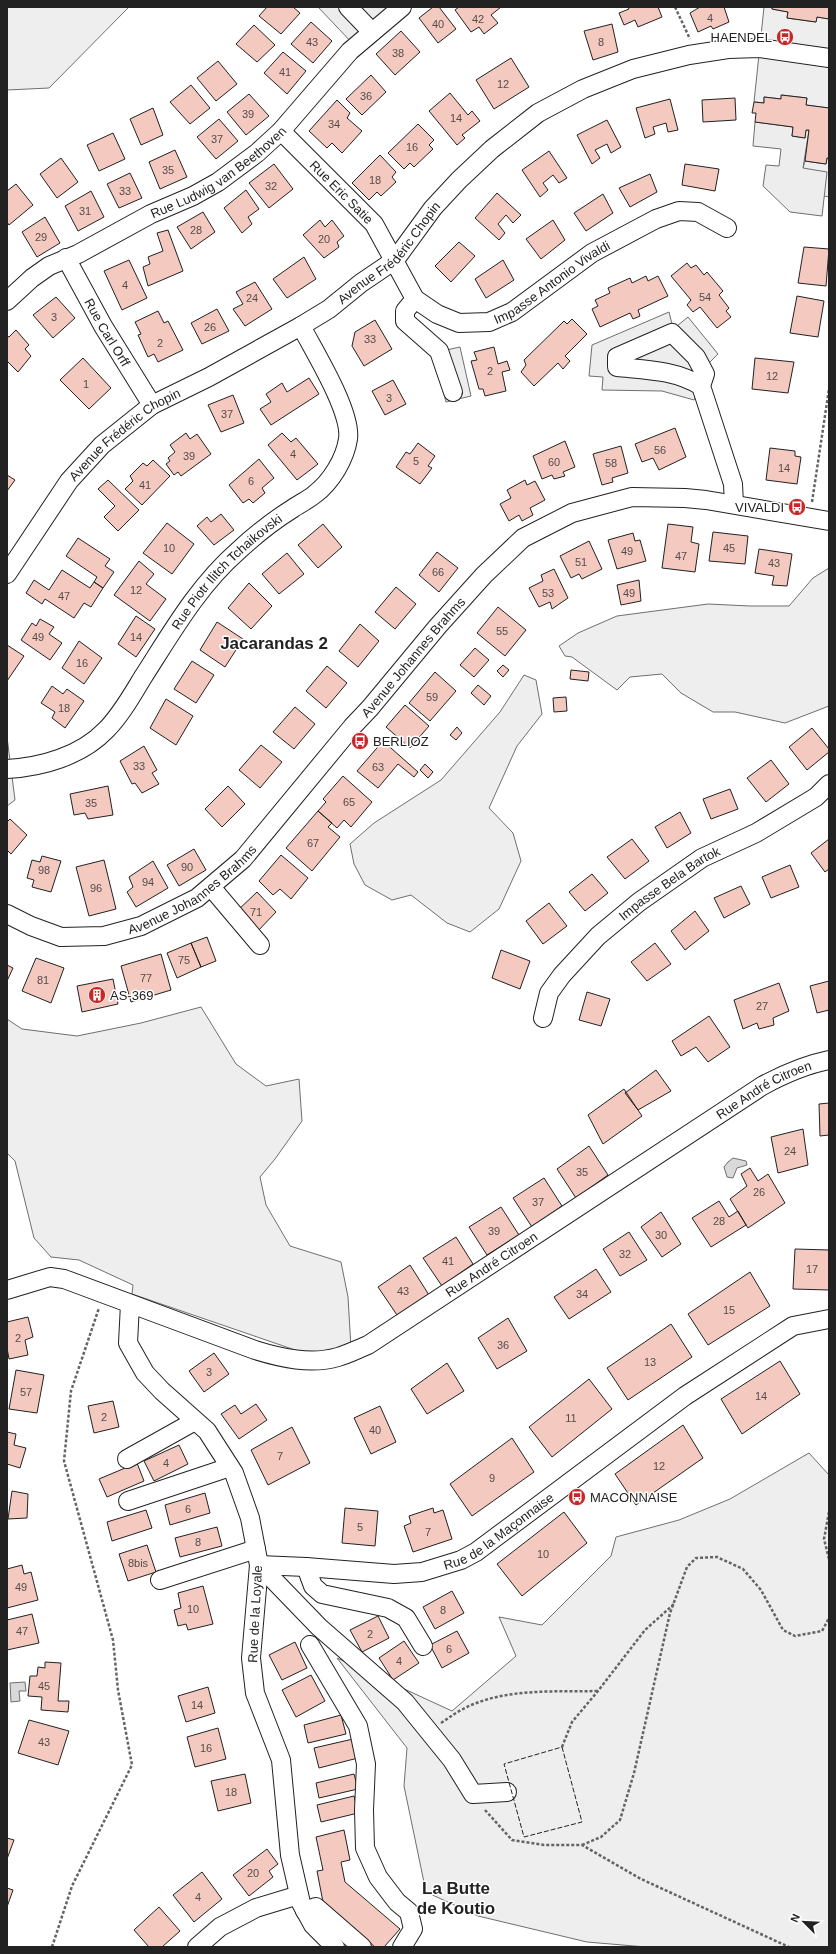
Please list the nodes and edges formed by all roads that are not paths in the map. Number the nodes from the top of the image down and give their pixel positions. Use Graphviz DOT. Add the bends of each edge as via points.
graph roads {
  1 [pos="348,7"];
  2 [pos="402,7"];
  3 [pos="372,32"];
  4 [pos="829,58"];
  5 [pos="281,131"];
  6 [pos="727,228"];
  7 [pos="66,258"];
  8 [pos="395,260"];
  9 [pos="415,298"];
  10 [pos="7,301"];
  11 [pos="301,326"];
  12 [pos="701,386"];
  13 [pos="453,392"];
  14 [pos="152,405"];
  15 [pos="734,504"];
  16 [pos="829,521"];
  17 [pos="13,552"];
  18 [pos="7,574"];
  19 [pos="7,769"];
  20 [pos="829,784"];
  21 [pos="211,887"];
  22 [pos="7,914"];
  23 [pos="260,944"];
  24 [pos="543,1018"];
  25 [pos="829,1060"];
  26 [pos="7,1290"];
  27 [pos="130,1304"];
  28 [pos="829,1319"];
  29 [pos="195,1421"];
  30 [pos="127,1459"];
  31 [pos="230,1467"];
  32 [pos="128,1500"];
  33 [pos="257,1557"];
  34 [pos="306,1566"];
  35 [pos="160,1580"];
  36 [pos="310,1645"];
  37 [pos="423,1646"];
  38 [pos="507,1792"];
  39 [pos="302,1903"];
  40 [pos="197,1947"];
  41 [pos="335,1947"];
  42 [pos="362,1947"];
  43 [pos="402,1947"];
  1 -- 3 [label="street"];
  2 -- 3 [label="street, Rue Ludwig van Beethoven"];
  3 -- 5 [label="street, Rue Ludwig van Beethoven" via="350,51"];
  4 -- 8 [label="street, Avenue Frédéric Chopin" via="760,48 728,49 633,69 582,89 538,113 492,149 433,208"];
  5 -- 7 [label="street, Rue Ludwig van Beethoven" via="257,153 215,184"];
  5 -- 8 [label="street, Rue Eric Satie" via="374,224"];
  6 -- 9 [label="street, Impasse Antonio Vivaldi" via="698,212 679,211 656,219 592,253 512,312 489,322 459,323 437,314"];
  7 -- 10 [label="street, Rue Ludwig van Beethoven" via="43,270"];
  7 -- 14 [label="street, Rue Carl Orff" via="103,326"];
  8 -- 9 [label="street, Impasse Antonio Vivaldi"];
  8 -- 11 [label="street, Avenue Frédéric Chopin"];
  9 -- 13 [label="street" via="405,311 405,320 439,351"];
  11 -- 14 [label="street, Avenue Frédéric Chopin"];
  11 -- 19 [label="street, Rue Piotr Ilitch Tchaikovski" via="341,404 347,423 347,442 343,457 333,474 318,492 254,537 210,577 106,730 67,756 39,765"];
  12 -- 15 [label="street" via="733,484"];
  14 -- 17 [label="street, Avenue Frédéric Chopin" via="102,445 69,481"];
  15 -- 16 [label="street, Avenue Johannes Brahms"];
  15 -- 21 [label="street, Avenue Johannes Brahms" via="706,500 632,497 572,513 523,538 484,575 438,626 243,859"];
  17 -- 18 [label="street, Avenue Frédéric Chopin"];
  20 -- 24 [label="street, Impasse Bela Bartok" via="816,797 756,833 702,858 639,902 598,936 562,975 549,993"];
  21 -- 22 [label="street, Avenue Johannes Brahms" via="197,898 141,926 104,936 61,937"];
  21 -- 23 [label="street"];
  25 -- 27 [label="street, Rue André Citroen" via="788,1072 762,1086 368,1345 337,1357 310,1361 279,1357 225,1340"];
  26 -- 27 [label="street, Rue André Citroen" via="50,1277 78,1282"];
  27 -- 29 [label="street, Rue de la Loyale" via="128,1343 141,1367 162,1391"];
  28 -- 34 [label="street, Rue de la Maçonnaise" via="794,1326 685,1396 476,1552 461,1560 422,1572 394,1574"];
  29 -- 30 [label="street"];
  29 -- 31 [label="street, Rue de la Loyale" via="207,1431"];
  31 -- 32 [label="street"];
  31 -- 33 [label="street, Rue de la Loyale" via="250,1518"];
  33 -- 34 [label="street, Rue de la Maçonnaise"];
  33 -- 35 [label="street, Rue de la Maçonnaise"];
  33 -- 38 [label="street" via="319,1627 405,1702 452,1760 473,1794"];
  33 -- 39 [label="street, Rue de la Loyale" via="251,1658 254,1693 281,1760 290,1854"];
  34 -- 37 [label="street" via="313,1586 322,1594 388,1608 406,1618"];
  36 -- 43 [label="street" via="358,1726 366,1764 365,1848 378,1877 397,1902 409,1912 413,1929"];
  39 -- 40 [label="street" via="261,1906 220,1927"];
  39 -- 41 [label="street, Rue de la Loyale" via="313,1925"];
  39 -- 42 [label="street" via="316,1907"];
}
